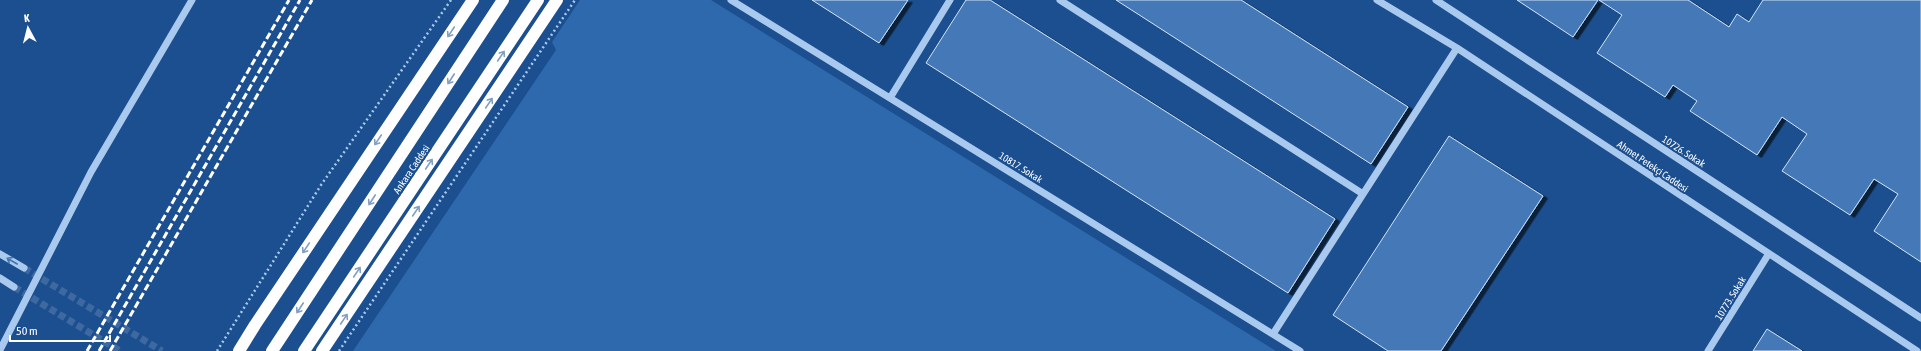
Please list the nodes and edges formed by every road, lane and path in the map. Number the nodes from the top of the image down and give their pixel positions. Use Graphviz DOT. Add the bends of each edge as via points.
graph roads {
  1 [pos="192,0"];
  2 [pos="451,0"];
  3 [pos="473,0"];
  4 [pos="503,0"];
  5 [pos="538,0"];
  6 [pos="558,0"];
  7 [pos="575,0"];
  8 [pos="730,0"];
  9 [pos="950,0"];
  10 [pos="1060,0"];
  11 [pos="1377,0"];
  12 [pos="1436,0"];
  13 [pos="1457,48"];
  14 [pos="890,98"];
  15 [pos="1363,194"];
  16 [pos="0,254"];
  17 [pos="1768,255"];
  18 [pos="24,268"];
  19 [pos="0,278"];
  20 [pos="14,286"];
  21 [pos="1921,318"];
  22 [pos="1273,334"];
  23 [pos="0,350"];
  24 [pos="217,351"];
  25 [pos="239,351"];
  26 [pos="272,351"];
  27 [pos="304,351"];
  28 [pos="322,351"];
  29 [pos="339,351"];
  30 [pos="1300,351"];
  31 [pos="1708,351"];
  32 [pos="1917,351"];
  1 -- 23 [label="street" via="91,172"];
  2 -- 24 [label="path" via="321,185"];
  3 -- 25 [label="highway, one-way"];
  4 -- 26 [label="highway, Ankara Caddesi, one-way"];
  27 -- 5 [label="highway, Ankara Caddesi, one-way"];
  28 -- 6 [label="highway, one-way"];
  7 -- 29 [label="path"];
  8 -- 14 [label="street, 10817. Sokak"];
  9 -- 14 [label="street"];
  10 -- 15 [label="street"];
  11 -- 13 [label="street, Ahmet Petekçi Caddesi"];
  12 -- 21 [label="street, 10726. Sokak"];
  13 -- 15 [label="street"];
  13 -- 17 [label="street, Ahmet Petekçi Caddesi"];
  14 -- 22 [label="street, 10817. Sokak"];
  15 -- 22 [label="street"];
  18 -- 16 [label="street, one-way"];
  17 -- 31 [label="street, 10773. Sokak"];
  17 -- 32 [label="street, Ahmet Petekçi Caddesi"];
  19 -- 20 [label="street"];
  22 -- 30 [label="street, 10817. Sokak"];
}
